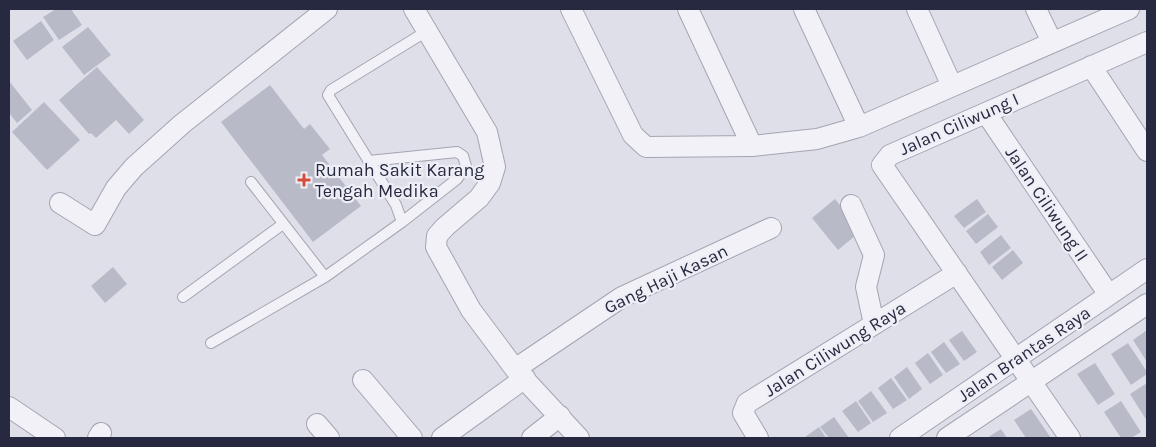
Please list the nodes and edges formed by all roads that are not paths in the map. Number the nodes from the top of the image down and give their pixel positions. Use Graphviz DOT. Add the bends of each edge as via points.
graph roads {
  1 [pos="327,9"];
  2 [pos="414,9"];
  3 [pos="571,9"];
  4 [pos="688,9"];
  5 [pos="804,9"];
  6 [pos="917,9"];
  7 [pos="1036,9"];
  8 [pos="1129,9"];
  9 [pos="427,31"];
  10 [pos="1052,42"];
  11 [pos="1147,42"];
  12 [pos="1091,66"];
  13 [pos="952,86"];
  14 [pos="986,112"];
  15 [pos="859,127"];
  16 [pos="1144,139"];
  17 [pos="752,146"];
  18 [pos="369,162"];
  19 [pos="251,182"];
  20 [pos="60,203"];
  21 [pos="851,205"];
  22 [pos="402,222"];
  23 [pos="283,224"];
  24 [pos="771,228"];
  25 [pos="1147,269"];
  26 [pos="957,273"];
  27 [pos="325,277"];
  28 [pos="1109,295"];
  29 [pos="183,297"];
  30 [pos="1147,304"];
  31 [pos="874,324"];
  32 [pos="211,343"];
  33 [pos="1017,359"];
  34 [pos="520,374"];
  35 [pos="363,380"];
  36 [pos="1032,381"];
  37 [pos="9,407"];
  38 [pos="560,416"];
  39 [pos="55,438"];
  40 [pos="412,438"];
  41 [pos="442,438"];
  42 [pos="532,438"];
  43 [pos="579,438"];
  44 [pos="758,438"];
  45 [pos="900,438"];
  46 [pos="947,438"];
  47 [pos="1070,438"];
  1 -- 20 [label="street" via="182,124 134,167 116,188 95,226"];
  2 -- 9 [label="street"];
  3 -- 17 [label="street" via="638,142 646,147"];
  4 -- 17 [label="street"];
  5 -- 15 [label="street"];
  6 -- 13 [label="street"];
  7 -- 10 [label="street"];
  8 -- 10 [label="street"];
  9 -- 18 [label="lane" via="331,90 328,95"];
  9 -- 34 [label="street" via="487,132 495,167 490,183 479,198 437,236 436,247 471,310"];
  10 -- 13 [label="street"];
  11 -- 12 [label="street, Jalan Ciliwung I"];
  12 -- 14 [label="street, Jalan Ciliwung I"];
  12 -- 16 [label="street"];
  13 -- 15 [label="street"];
  14 -- 26 [label="street, Jalan Ciliwung I" via="890,155 882,165"];
  14 -- 28 [label="street, Jalan Ciliwung II"];
  15 -- 17 [label="street" via="817,139"];
  18 -- 22 [label="lane" via="396,205"];
  18 -- 22 [label="lane" via="456,152 463,156 466,166 456,179"];
  19 -- 23 [label="lane"];
  21 -- 31 [label="street" via="874,255 866,287"];
  22 -- 27 [label="lane"];
  23 -- 27 [label="lane"];
  23 -- 29 [label="lane"];
  24 -- 34 [label="street, Gang Haji Kasan" via="622,297"];
  25 -- 28 [label="street, Jalan Brantas Raya"];
  26 -- 31 [label="street, Jalan Ciliwung Raya"];
  26 -- 33 [label="street, Jalan Ciliwung I"];
  27 -- 32 [label="lane"];
  28 -- 33 [label="street, Jalan Brantas Raya"];
  30 -- 36 [label="street, Jalan Brantas Raya"];
  31 -- 44 [label="street, Jalan Ciliwung Raya" via="747,403 743,412"];
  33 -- 36 [label="street, Jalan Ciliwung I"];
  33 -- 45 [label="street, Jalan Brantas Raya"];
  34 -- 38 [label="street"];
  34 -- 41 [label="street, Gang Haji Kasan"];
  35 -- 40 [label="street"];
  36 -- 46 [label="street, Jalan Brantas Raya"];
  36 -- 47 [label="street, Jalan Ciliwung I"];
  37 -- 39 [label="street"];
  38 -- 42 [label="street"];
  38 -- 43 [label="street"];
}
